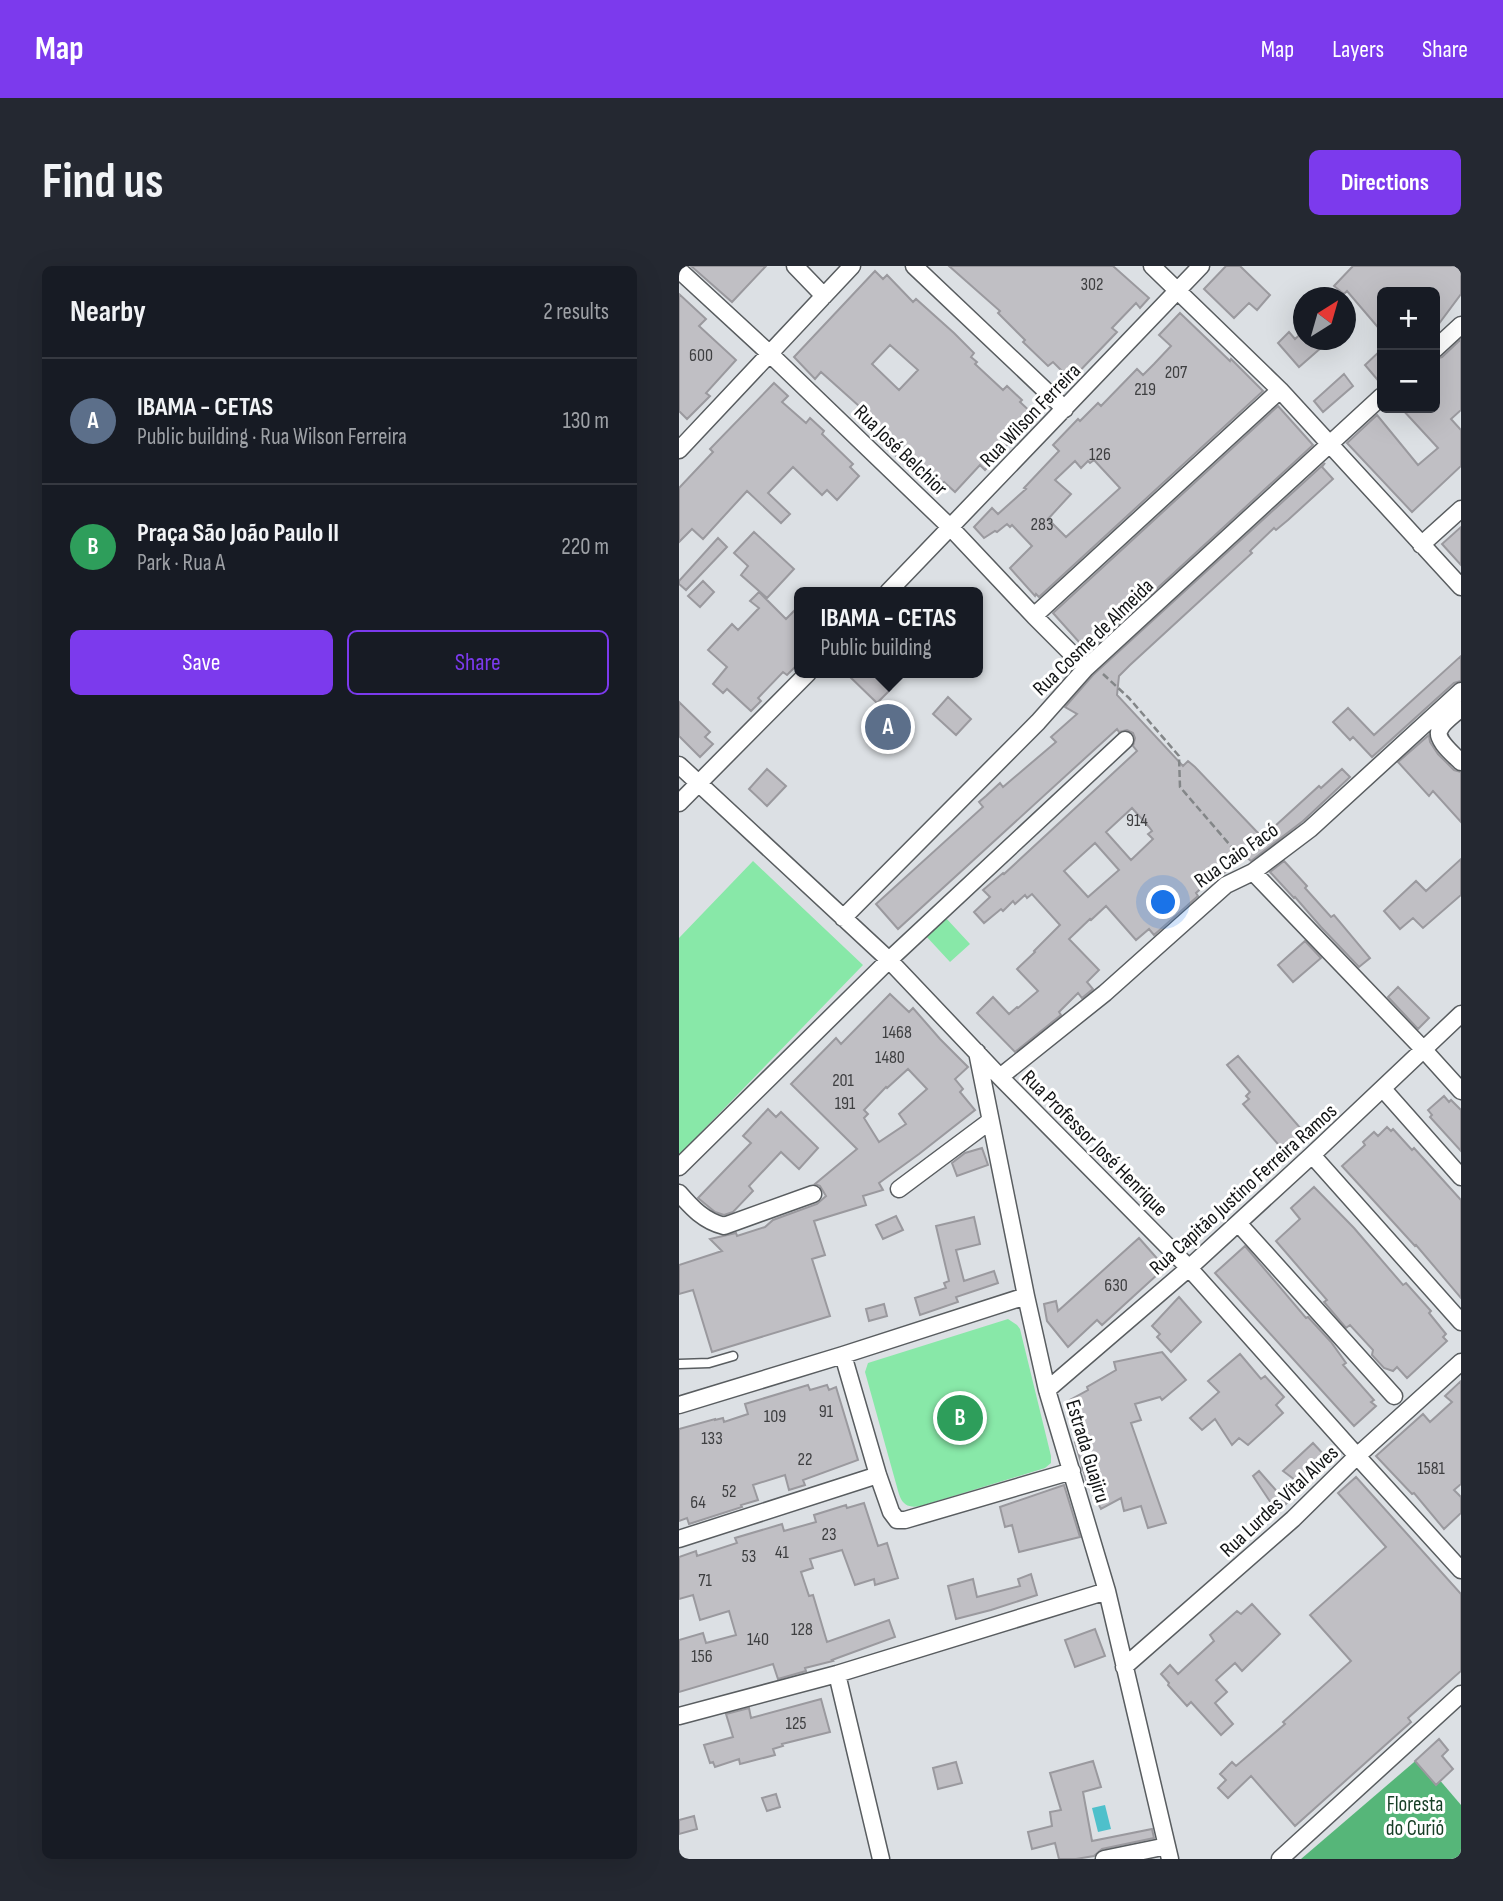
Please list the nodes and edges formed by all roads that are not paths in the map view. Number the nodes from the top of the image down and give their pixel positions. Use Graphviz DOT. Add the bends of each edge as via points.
graph roads {
  1 [pos="795,266"];
  2 [pos="852,266"];
  3 [pos="914,266"];
  4 [pos="1152,266"];
  5 [pos="1202,266"];
  6 [pos="679,270"];
  7 [pos="1178,291"];
  8 [pos="824,296"];
  9 [pos="1461,325"];
  10 [pos="1440,344"];
  11 [pos="770,354"];
  12 [pos="1280,390"];
  13 [pos="1377,401"];
  14 [pos="1065,409"];
  15 [pos="1329,444"];
  16 [pos="679,450"];
  17 [pos="1461,509"];
  18 [pos="951,528"];
  19 [pos="1421,545"];
  20 [pos="893,587"];
  21 [pos="1461,587"];
  22 [pos="1034,616"];
  23 [pos="1089,666"];
  24 [pos="803,678"];
  25 [pos="1461,691"];
  26 [pos="1461,708"];
  27 [pos="1125,740"];
  28 [pos="1461,762"];
  29 [pos="679,765"];
  30 [pos="699,784"];
  31 [pos="679,803"];
  32 [pos="1253,872"];
  33 [pos="843,918"];
  34 [pos="889,960"];
  35 [pos="1461,1014"];
  36 [pos="1424,1050"];
  37 [pos="977,1052"];
  38 [pos="1000,1077"];
  39 [pos="1383,1089"];
  40 [pos="1461,1091"];
  41 [pos="990,1121"];
  42 [pos="1313,1155"];
  43 [pos="679,1167"];
  44 [pos="1461,1177"];
  45 [pos="899,1189"];
  46 [pos="679,1193"];
  47 [pos="813,1194"];
  48 [pos="1238,1223"];
  49 [pos="1189,1268"];
  50 [pos="1026,1296"];
  51 [pos="1461,1322"];
  52 [pos="843,1355"];
  53 [pos="733,1356"];
  54 [pos="1461,1362"];
  55 [pos="679,1364"];
  56 [pos="1047,1390"];
  57 [pos="1394,1396"];
  58 [pos="679,1405"];
  59 [pos="1357,1456"];
  60 [pos="1072,1471"];
  61 [pos="878,1475"];
  62 [pos="679,1539"];
  63 [pos="1461,1570"];
  64 [pos="1107,1591"];
  65 [pos="1124,1667"];
  66 [pos="837,1674"];
  67 [pos="1461,1694"];
  68 [pos="679,1716"];
  69 [pos="1169,1853"];
  70 [pos="881,1859"];
  71 [pos="1104,1859"];
  72 [pos="1280,1859"];
  1 -- 8 [label="street"];
  2 -- 8 [label="street"];
  3 -- 14 [label="street"];
  4 -- 7 [label="street"];
  5 -- 7 [label="street, Rua Wilson Ferreira"];
  6 -- 11 [label="street, Rua José Belchior"];
  7 -- 12 [label="street"];
  7 -- 14 [label="street, Rua Wilson Ferreira"];
  8 -- 11 [label="street"];
  9 -- 10 [label="street"];
  11 -- 16 [label="street"];
  11 -- 18 [label="street, Rua José Belchior"];
  12 -- 15 [label="street"];
  12 -- 22 [label="street"];
  13 -- 15 [label="street, Rua Cosme de Almeida"];
  14 -- 18 [label="street, Rua Wilson Ferreira"];
  15 -- 19 [label="street"];
  15 -- 23 [label="street, Rua Cosme de Almeida"];
  17 -- 19 [label="street"];
  18 -- 20 [label="street, Rua Wilson Ferreira"];
  18 -- 22 [label="street, Rua José Belchior"];
  19 -- 21 [label="street"];
  22 -- 23 [label="street, Rua José Belchior"];
  23 -- 33 [label="street, Rua Cosme de Almeida"];
  24 -- 30 [label="street"];
  25 -- 32 [label="street, Rua Caio Facó" via="1310,829"];
  26 -- 28 [label="street" via="1439,733"];
  27 -- 34 [label="street"];
  29 -- 30 [label="street, Rua Professor José Henrique"];
  30 -- 31 [label="street"];
  30 -- 33 [label="street, Rua Professor José Henrique"];
  32 -- 36 [label="street"];
  32 -- 38 [label="street, Rua Caio Facó" via="1226,885 1105,993"];
  33 -- 34 [label="street, Rua Professor José Henrique"];
  34 -- 37 [label="street, Rua Professor José Henrique"];
  34 -- 43 [label="street"];
  35 -- 36 [label="street, Rua Capitão Justino Ferreira Ramos"];
  36 -- 39 [label="street, Rua Capitão Justino Ferreira Ramos"];
  36 -- 40 [label="street"];
  37 -- 38 [label="street, Rua Professor José Henrique"];
  37 -- 41 [label="street, Estrada Guajiru"];
  38 -- 49 [label="street, Rua Professor José Henrique"];
  39 -- 42 [label="street, Rua Capitão Justino Ferreira Ramos"];
  39 -- 44 [label="street"];
  41 -- 45 [label="street"];
  41 -- 50 [label="street, Estrada Guajiru"];
  42 -- 48 [label="street, Rua Capitão Justino Ferreira Ramos"];
  42 -- 51 [label="street"];
  46 -- 47 [label="street" via="710,1223 724,1226"];
  48 -- 49 [label="street, Rua Capitão Justino Ferreira Ramos"];
  48 -- 57 [label="street"];
  49 -- 56 [label="street, Rua Capitão Justino Ferreira Ramos"];
  49 -- 59 [label="street, Rua Professor José Henrique"];
  50 -- 52 [label="street"];
  50 -- 56 [label="street, Estrada Guajiru"];
  52 -- 58 [label="street"];
  52 -- 61 [label="street"];
  53 -- 55 [label="lane"];
  54 -- 59 [label="street, Rua Lurdes Vítal Alves"];
  56 -- 60 [label="street, Estrada Guajiru"];
  59 -- 63 [label="street, Rua Professor José Henrique"];
  59 -- 65 [label="street, Rua Lurdes Vítal Alves"];
  60 -- 61 [label="street" via="905,1520 893,1517"];
  60 -- 64 [label="street, Estrada Guajiru"];
  61 -- 62 [label="street"];
  64 -- 65 [label="street, Estrada Guajiru"];
  64 -- 66 [label="street"];
  65 -- 69 [label="street, Estrada Guajiru"];
  66 -- 68 [label="street"];
  66 -- 70 [label="street"];
  67 -- 72 [label="street"];
  69 -- 71 [label="street"];
}
